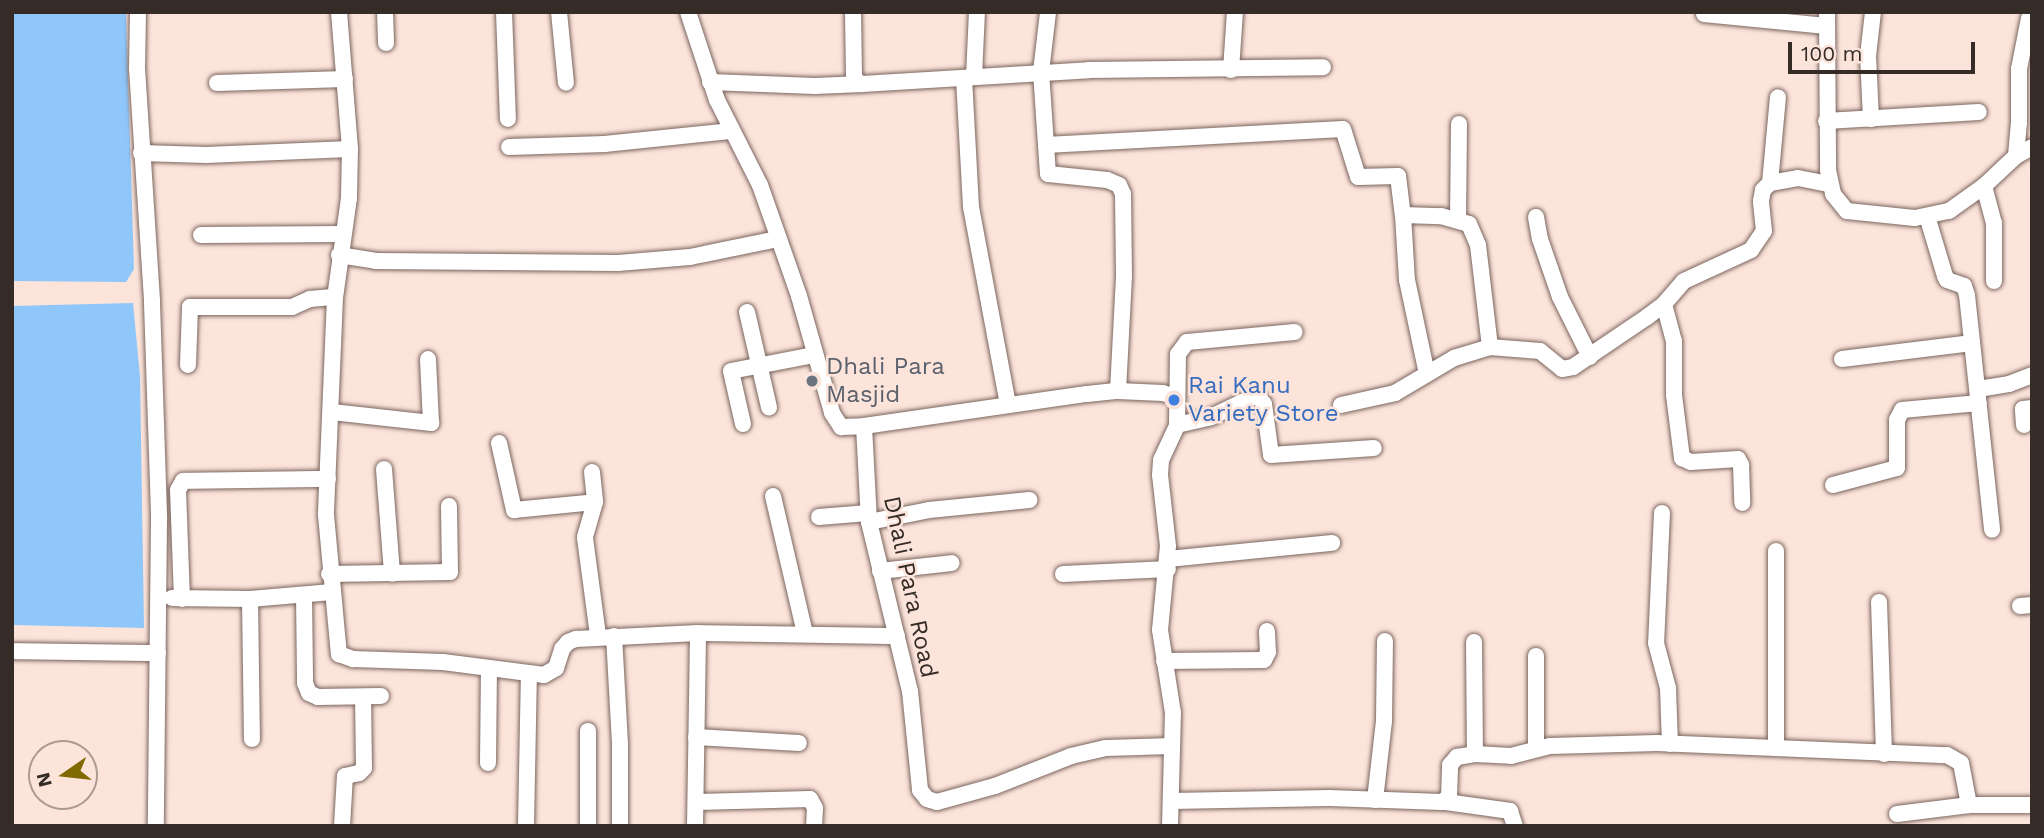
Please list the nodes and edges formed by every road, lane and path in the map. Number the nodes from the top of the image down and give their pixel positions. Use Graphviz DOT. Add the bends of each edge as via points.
graph roads {
  1 [pos="138,12"];
  2 [pos="339,12"];
  3 [pos="385,12"];
  4 [pos="504,12"];
  5 [pos="559,12"];
  6 [pos="688,12"];
  7 [pos="853,12"];
  8 [pos="977,12"];
  9 [pos="1048,12"];
  10 [pos="1235,12"];
  11 [pos="1873,12"];
  12 [pos="1704,14"];
  13 [pos="2029,18"];
  14 [pos="1826,19"];
  15 [pos="386,43"];
  16 [pos="1323,67"];
  17 [pos="1231,70"];
  18 [pos="1041,72"];
  19 [pos="969,78"];
  20 [pos="345,79"];
  21 [pos="710,82"];
  22 [pos="217,83"];
  23 [pos="566,83"];
  24 [pos="862,84"];
  25 [pos="1778,97"];
  26 [pos="1979,112"];
  27 [pos="508,119"];
  28 [pos="1871,119"];
  29 [pos="1826,121"];
  30 [pos="1459,124"];
  31 [pos="731,131"];
  32 [pos="1046,145"];
  33 [pos="509,147"];
  34 [pos="2032,147"];
  35 [pos="351,149"];
  36 [pos="141,153"];
  37 [pos="2015,156"];
  38 [pos="1770,183"];
  39 [pos="1830,184"];
  40 [pos="1984,186"];
  41 [pos="1403,215"];
  42 [pos="1927,216"];
  43 [pos="1536,217"];
  44 [pos="1458,220"];
  45 [pos="343,234"];
  46 [pos="201,235"];
  47 [pos="778,239"];
  48 [pos="339,255"];
  49 [pos="1994,281"];
  50 [pos="335,297"];
  51 [pos="1664,304"];
  52 [pos="747,312"];
  53 [pos="1295,332"];
  54 [pos="1972,343"];
  55 [pos="1490,347"];
  56 [pos="814,355"];
  57 [pos="1590,357"];
  58 [pos="428,359"];
  59 [pos="1842,359"];
  60 [pos="759,364"];
  61 [pos="188,365"];
  62 [pos="1427,374"];
  63 [pos="2032,375"];
  64 [pos="1118,391"];
  65 [pos="1978,396"];
  66 [pos="1175,397"];
  67 [pos="1008,405"];
  68 [pos="1341,405"];
  69 [pos="769,407"];
  70 [pos="2032,408"];
  71 [pos="332,412"];
  72 [pos="743,424"];
  73 [pos="1177,425"];
  74 [pos="2024,425"];
  75 [pos="864,426"];
  76 [pos="499,443"];
  77 [pos="1374,448"];
  78 [pos="384,469"];
  79 [pos="592,472"];
  80 [pos="328,479"];
  81 [pos="1833,485"];
  82 [pos="773,496"];
  83 [pos="1030,500"];
  84 [pos="595,502"];
  85 [pos="1742,503"];
  86 [pos="449,506"];
  87 [pos="1662,513"];
  88 [pos="819,517"];
  89 [pos="869,518"];
  90 [pos="1992,530"];
  91 [pos="1332,543"];
  92 [pos="1776,551"];
  93 [pos="952,563"];
  94 [pos="1168,564"];
  95 [pos="880,571"];
  96 [pos="330,574"];
  97 [pos="392,574"];
  98 [pos="1063,574"];
  99 [pos="332,592"];
  100 [pos="304,595"];
  101 [pos="159,597"];
  102 [pos="182,599"];
  103 [pos="250,599"];
  104 [pos="1879,602"];
  105 [pos="1267,631"];
  106 [pos="698,633"];
  107 [pos="806,634"];
  108 [pos="606,636"];
  109 [pos="897,636"];
  110 [pos="1385,641"];
  111 [pos="1474,642"];
  112 [pos="12,651"];
  113 [pos="158,653"];
  114 [pos="1536,656"];
  115 [pos="1164,661"];
  116 [pos="489,668"];
  117 [pos="529,673"];
  118 [pos="381,696"];
  119 [pos="363,697"];
  120 [pos="588,731"];
  121 [pos="696,737"];
  122 [pos="252,739"];
  123 [pos="799,743"];
  124 [pos="1670,744"];
  125 [pos="1172,746"];
  126 [pos="1776,747"];
  127 [pos="1536,748"];
  128 [pos="1475,754"];
  129 [pos="1884,754"];
  130 [pos="488,763"];
  131 [pos="1375,800"];
  132 [pos="1172,801"];
  133 [pos="698,802"];
  134 [pos="1446,802"];
  135 [pos="1969,805"];
  136 [pos="2032,805"];
  137 [pos="1897,814"];
  138 [pos="156,826"];
  139 [pos="342,826"];
  140 [pos="526,826"];
  141 [pos="588,826"];
  142 [pos="620,826"];
  143 [pos="695,826"];
  144 [pos="814,826"];
  145 [pos="1170,826"];
  146 [pos="1515,826"];
  1 -- 36 [label="street"];
  2 -- 20 [label="street"];
  3 -- 15 [label="street"];
  4 -- 27 [label="street"];
  5 -- 23 [label="street"];
  6 -- 21 [label="street"];
  7 -- 24 [label="street" via="854,75"];
  8 -- 19 [label="street"];
  9 -- 18 [label="street"];
  10 -- 17 [label="street"];
  11 -- 28 [label="street" via="1868,56"];
  12 -- 14 [label="street"];
  13 -- 37 [label="street" via="2019,69"];
  14 -- 29 [label="street"];
  16 -- 17 [label="street"];
  17 -- 18 [label="street"];
  18 -- 19 [label="street"];
  18 -- 32 [label="street"];
  19 -- 24 [label="street"];
  19 -- 67 [label="street" via="971,207"];
  20 -- 22 [label="street"];
  20 -- 35 [label="street"];
  21 -- 24 [label="street"];
  21 -- 31 [label="street"];
  25 -- 38 [label="street"];
  26 -- 28 [label="street"];
  28 -- 29 [label="street"];
  29 -- 39 [label="street"];
  30 -- 44 [label="street"];
  31 -- 33 [label="street" via="605,144"];
  31 -- 47 [label="street" via="760,185"];
  32 -- 41 [label="street" via="1343,129 1358,177 1398,176"];
  32 -- 64 [label="street" via="1048,174 1107,180 1119,185 1123,194"];
  34 -- 37 [label="street"];
  35 -- 36 [label="street"];
  35 -- 45 [label="street"];
  36 -- 101 [label="street" via="152,303"];
  37 -- 40 [label="street"];
  38 -- 39 [label="street" via="1798,178"];
  38 -- 51 [label="street" via="1763,190 1760,240 1751,250 1684,281"];
  39 -- 42 [label="street" via="1838,204 1847,211"];
  40 -- 42 [label="street" via="1949,211"];
  40 -- 49 [label="street" via="1994,223"];
  41 -- 44 [label="street"];
  41 -- 62 [label="street" via="1407,280"];
  42 -- 54 [label="street" via="1947,281 1966,290"];
  43 -- 57 [label="street" via="1560,297"];
  44 -- 55 [label="street" via="1469,224 1478,245"];
  45 -- 46 [label="street"];
  45 -- 48 [label="street"];
  47 -- 48 [label="street" via="690,257 618,263 376,261"];
  47 -- 56 [label="street"];
  48 -- 50 [label="street"];
  50 -- 61 [label="street" via="310,299 292,307 190,307"];
  50 -- 71 [label="street"];
  51 -- 57 [label="street"];
  51 -- 85 [label="street" via="1674,341 1674,395 1682,458 1738,459"];
  52 -- 60 [label="street"];
  53 -- 66 [label="street" via="1187,342 1178,355"];
  54 -- 59 [label="street"];
  54 -- 65 [label="street"];
  55 -- 57 [label="street" via="1540,351 1562,369"];
  55 -- 62 [label="street"];
  56 -- 60 [label="street"];
  56 -- 75 [label="street" via="837,422 849,428"];
  58 -- 71 [label="street" via="431,423"];
  60 -- 69 [label="street"];
  60 -- 72 [label="street" via="730,374"];
  62 -- 68 [label="street" via="1395,393"];
  63 -- 65 [label="street"];
  64 -- 66 [label="street"];
  64 -- 67 [label="street"];
  65 -- 81 [label="street" via="1902,410 1897,420 1897,468"];
  65 -- 90 [label="street"];
  66 -- 73 [label="street"];
  67 -- 75 [label="street"];
  70 -- 74 [label="street" via="2023,409"];
  71 -- 80 [label="street"];
  73 -- 77 [label="street" via="1211,417 1257,395 1264,404 1271,455"];
  73 -- 94 [label="street" via="1161,460"];
  75 -- 89 [label="street, Dhali Para Road"];
  76 -- 84 [label="street" via="514,510"];
  78 -- 97 [label="street"];
  79 -- 84 [label="street"];
  80 -- 96 [label="street"];
  80 -- 102 [label="street" via="183,481 178,490"];
  82 -- 107 [label="street"];
  83 -- 89 [label="street"];
  84 -- 108 [label="street" via="585,538"];
  86 -- 97 [label="street" via="450,572"];
  87 -- 124 [label="street" via="1656,643 1668,688"];
  88 -- 89 [label="street"];
  89 -- 95 [label="street, Dhali Para Road"];
  91 -- 94 [label="street"];
  92 -- 126 [label="street"];
  93 -- 95 [label="street"];
  94 -- 98 [label="street"];
  94 -- 115 [label="street" via="1160,630"];
  95 -- 109 [label="street, Dhali Para Road"];
  96 -- 97 [label="street"];
  96 -- 99 [label="street"];
  99 -- 100 [label="street"];
  99 -- 116 [label="street" via="336,644 345,658"];
  100 -- 103 [label="street"];
  100 -- 119 [label="street" via="309,693"];
  101 -- 102 [label="street"];
  101 -- 113 [label="street"];
  102 -- 103 [label="street"];
  103 -- 122 [label="street"];
  104 -- 129 [label="street"];
  105 -- 115 [label="street" via="1264,660"];
  106 -- 107 [label="street"];
  106 -- 108 [label="street"];
  106 -- 121 [label="street"];
  107 -- 109 [label="street"];
  108 -- 117 [label="street" via="568,642 551,673"];
  108 -- 142 [label="street" via="620,746"];
  109 -- 125 [label="street, Dhali Para Road" via="910,691 920,790 927,799 937,802 995,786 1106,748"];
  110 -- 131 [label="street" via="1384,721"];
  111 -- 128 [label="street"];
  112 -- 113 [label="street"];
  113 -- 138 [label="street"];
  114 -- 127 [label="street"];
  115 -- 125 [label="street" via="1173,713"];
  116 -- 117 [label="street"];
  116 -- 130 [label="street"];
  117 -- 140 [label="street"];
  118 -- 119 [label="street"];
  119 -- 139 [label="street" via="364,768 345,776"];
  120 -- 141 [label="street"];
  121 -- 123 [label="street"];
  121 -- 133 [label="street"];
  124 -- 126 [label="street"];
  124 -- 127 [label="street"];
  125 -- 132 [label="street"];
  126 -- 129 [label="street"];
  127 -- 128 [label="street" via="1511,756"];
  128 -- 134 [label="street" via="1452,761"];
  129 -- 135 [label="street" via="1958,759"];
  131 -- 132 [label="street"];
  131 -- 134 [label="street"];
  132 -- 145 [label="street"];
  133 -- 143 [label="street"];
  133 -- 144 [label="street" via="810,799 815,808"];
  134 -- 146 [label="street" via="1510,811"];
  135 -- 136 [label="street"];
  135 -- 137 [label="street"];
}
